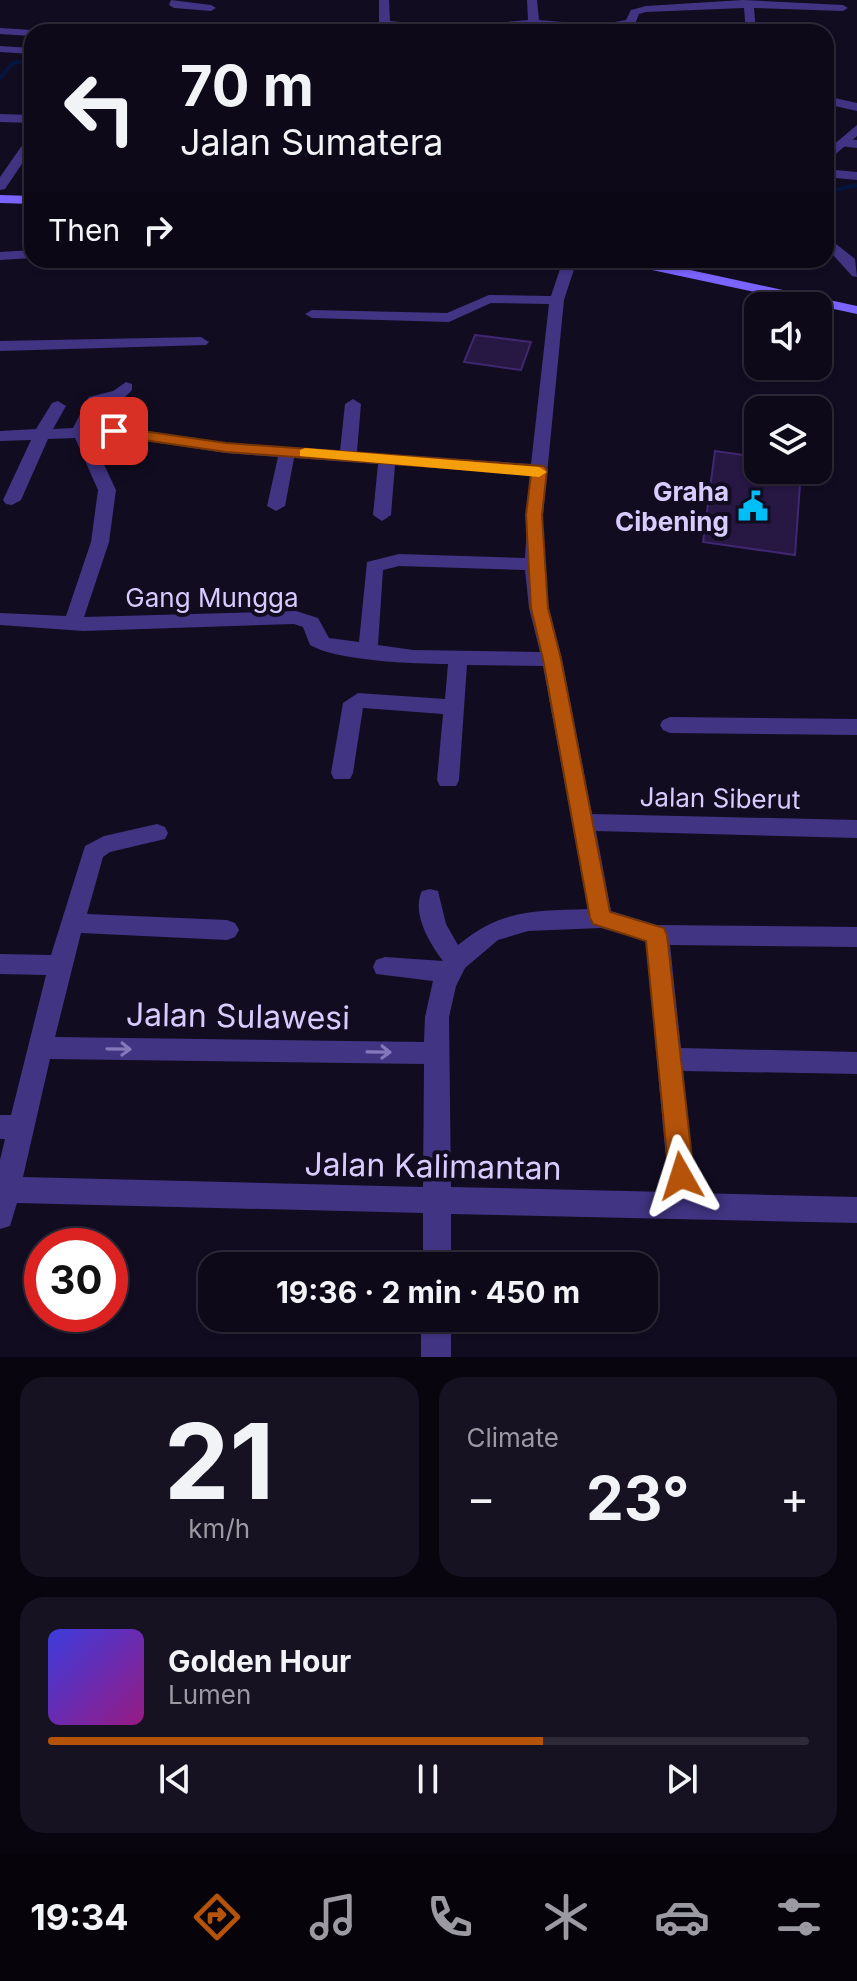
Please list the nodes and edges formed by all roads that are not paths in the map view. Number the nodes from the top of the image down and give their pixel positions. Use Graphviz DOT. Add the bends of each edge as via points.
graph roads {
  1 [pos="176,0"];
  2 [pos="384,0"];
  3 [pos="532,0"];
  4 [pos="747,2"];
  5 [pos="214,4"];
  6 [pos="704,4"];
  7 [pos="644,5"];
  8 [pos="843,8"];
  9 [pos="385,23"];
  10 [pos="534,23"];
  11 [pos="200,24"];
  12 [pos="390,24"];
  13 [pos="526,24"];
  14 [pos="545,24"];
  15 [pos="627,24"];
  16 [pos="750,24"];
  17 [pos="0,31"];
  18 [pos="24,32"];
  19 [pos="0,49"];
  20 [pos="24,50"];
  21 [pos="834,102"];
  22 [pos="857,107"];
  23 [pos="0,118"];
  24 [pos="24,119"];
  25 [pos="857,129"];
  26 [pos="843,143"];
  27 [pos="857,144"];
  28 [pos="834,150"];
  29 [pos="24,152"];
  30 [pos="834,174"];
  31 [pos="857,176"];
  32 [pos="0,186"];
  33 [pos="0,199"];
  34 [pos="24,200"];
  35 [pos="834,247"];
  36 [pos="24,254"];
  37 [pos="0,256"];
  38 [pos="567,268"];
  39 [pos="661,268"];
  40 [pos="857,273"];
  41 [pos="557,300"];
  42 [pos="857,310"];
  43 [pos="312,314"];
  44 [pos="201,342"];
  45 [pos="0,346"];
  46 [pos="126,387"];
  47 [pos="353,404"];
  48 [pos="58,406"];
  49 [pos="80,431"];
  50 [pos="42,434"];
  51 [pos="0,436"];
  52 [pos="287,452"];
  53 [pos="348,455"];
  54 [pos="387,461"];
  55 [pos="539,470"];
  56 [pos="12,500"];
  57 [pos="276,506"];
  58 [pos="382,515"];
  59 [pos="534,564"];
  60 [pos="0,619"];
  61 [pos="73,623"];
  62 [pos="368,651"];
  63 [pos="458,659"];
  64 [pos="552,659"];
  65 [pos="454,707"];
  66 [pos="670,725"];
  67 [pos="857,727"];
  68 [pos="342,773"];
  69 [pos="448,780"];
  70 [pos="582,822"];
  71 [pos="857,829"];
  72 [pos="157,833"];
  73 [pos="430,898"];
  74 [pos="601,918"];
  75 [pos="71,923"];
  76 [pos="227,930"];
  77 [pos="657,935"];
  78 [pos="857,937"];
  79 [pos="0,964"];
  80 [pos="60,965"];
  81 [pos="454,966"];
  82 [pos="385,967"];
  83 [pos="41,1048"];
  84 [pos="435,1053"];
  85 [pos="669,1059"];
  86 [pos="857,1063"];
  87 [pos="11,1127"];
  88 [pos="437,1200"];
  89 [pos="3,1203"];
  90 [pos="684,1206"];
  91 [pos="857,1210"];
  92 [pos="437,1252"];
  93 [pos="436,1332"];
  94 [pos="436,1357"];
  1 -- 5 [label="street" via="174,5"];
  2 -- 9 [label="street"];
  3 -- 10 [label="street"];
  4 -- 6 [label="street"];
  4 -- 8 [label="street"];
  4 -- 16 [label="street"];
  5 -- 11 [label="street"];
  6 -- 7 [label="street"];
  7 -- 15 [label="street"];
  9 -- 12 [label="street"];
  10 -- 13 [label="street"];
  10 -- 14 [label="street"];
  17 -- 18 [label="street"];
  19 -- 20 [label="street"];
  21 -- 22 [label="street"];
  23 -- 24 [label="street"];
  25 -- 26 [label="street"];
  26 -- 27 [label="street"];
  26 -- 28 [label="street"];
  29 -- 32 [label="street"];
  30 -- 31 [label="street"];
  33 -- 34 [label="main road"];
  35 -- 40 [label="street"];
  36 -- 37 [label="street"];
  38 -- 41 [label="street"];
  39 -- 42 [label="main road"];
  41 -- 43 [label="street" via="489,299 449,318"];
  41 -- 55 [label="street"];
  44 -- 45 [label="street"];
  46 -- 49 [label="street" via="95,400"];
  47 -- 53 [label="street"];
  48 -- 50 [label="street"];
  49 -- 50 [label="street"];
  49 -- 52 [label="street"];
  49 -- 61 [label="street" via="107,490 100,542"];
  50 -- 51 [label="street"];
  50 -- 56 [label="street"];
  52 -- 53 [label="street"];
  52 -- 57 [label="street"];
  53 -- 54 [label="street"];
  54 -- 55 [label="street"];
  54 -- 58 [label="street"];
  55 -- 59 [label="street"];
  59 -- 62 [label="street" via="399,560 374,566"];
  59 -- 64 [label="street"];
  60 -- 61 [label="street, Gang Mungga"];
  61 -- 62 [label="street, Gang Mungga" via="296,617 315,626 320,643"];
  62 -- 63 [label="street, Gang Mungga"];
  63 -- 64 [label="street, Gang Mungga"];
  63 -- 65 [label="street"];
  64 -- 70 [label="street"];
  65 -- 68 [label="street" via="358,700 350,708"];
  65 -- 69 [label="street"];
  66 -- 67 [label="street"];
  70 -- 71 [label="street, Jalan Siberut"];
  70 -- 74 [label="street"];
  72 -- 75 [label="street" via="93,852"];
  73 -- 81 [label="street" via="433,922"];
  74 -- 77 [label="street"];
  74 -- 81 [label="street" via="507,926 490,933"];
  75 -- 76 [label="street"];
  75 -- 80 [label="street"];
  77 -- 78 [label="street"];
  77 -- 85 [label="street"];
  79 -- 80 [label="street"];
  80 -- 83 [label="street"];
  81 -- 82 [label="street"];
  81 -- 84 [label="street" via="444,984"];
  83 -- 84 [label="street, Jalan Sulawesi, one-way"];
  83 -- 87 [label="street"];
  84 -- 88 [label="street"];
  85 -- 86 [label="street"];
  85 -- 90 [label="street"];
  87 -- 89 [label="street"];
  88 -- 89 [label="street, Jalan Kalimantan"];
  88 -- 90 [label="street, Jalan Kalimantan"];
  88 -- 92 [label="street"];
  90 -- 91 [label="street, Jalan Kalimantan"];
  93 -- 94 [label="street"];
}
